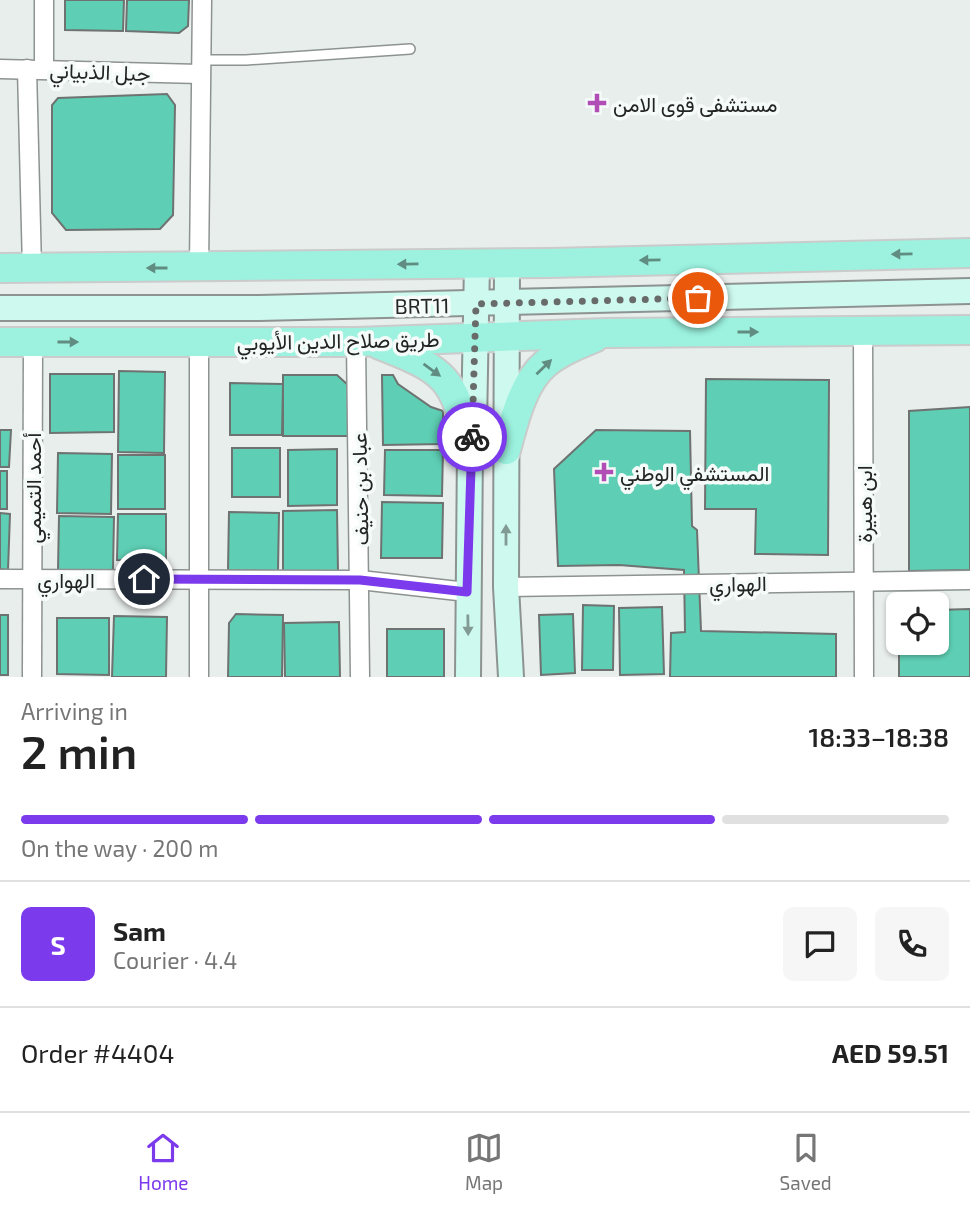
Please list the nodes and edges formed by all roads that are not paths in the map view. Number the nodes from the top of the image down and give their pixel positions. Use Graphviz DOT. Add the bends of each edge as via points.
graph roads {
  1 [pos="44,0"];
  2 [pos="202,0"];
  3 [pos="410,49"];
  4 [pos="200,67"];
  5 [pos="0,69"];
  6 [pos="36,69"];
  7 [pos="970,253"];
  8 [pos="477,263"];
  9 [pos="507,263"];
  10 [pos="199,267"];
  11 [pos="0,268"];
  12 [pos="32,268"];
  13 [pos="970,290"];
  14 [pos="508,303"];
  15 [pos="476,304"];
  16 [pos="0,308"];
  17 [pos="970,330"];
  18 [pos="863,331"];
  19 [pos="606,333"];
  20 [pos="476,336"];
  21 [pos="508,336"];
  22 [pos="0,342"];
  23 [pos="33,342"];
  24 [pos="198,342"];
  25 [pos="363,342"];
  26 [pos="470,448"];
  27 [pos="506,450"];
  28 [pos="0,579"];
  29 [pos="32,579"];
  30 [pos="199,579"];
  31 [pos="360,580"];
  32 [pos="970,580"];
  33 [pos="863,581"];
  34 [pos="506,587"];
  35 [pos="467,592"];
  36 [pos="33,677"];
  37 [pos="199,677"];
  38 [pos="360,677"];
  39 [pos="468,677"];
  40 [pos="512,677"];
  41 [pos="864,677"];
  1 -- 6 [label="street"];
  2 -- 4 [label="street"];
  3 -- 4 [label="lane"];
  4 -- 6 [label="street, جبل الذبياني"];
  4 -- 10 [label="street"];
  5 -- 6 [label="street, جبل الذبياني"];
  6 -- 12 [label="street"];
  7 -- 9 [label="main road, one-way"];
  8 -- 9 [label="main road"];
  8 -- 10 [label="main road, one-way"];
  8 -- 15 [label="main road"];
  9 -- 14 [label="main road"];
  10 -- 12 [label="main road, one-way"];
  11 -- 12 [label="main road"];
  13 -- 14 [label="main road, BRT11"];
  14 -- 15 [label="main road, BRT11"];
  14 -- 21 [label="main road"];
  15 -- 16 [label="main road, BRT11"];
  15 -- 20 [label="main road"];
  17 -- 18 [label="main road, طريق صلاح الدين الأيوبي"];
  19 -- 18 [label="main road, طريق صلاح الدين الأيوبي, one-way"];
  18 -- 33 [label="street, ابن هبيرة"];
  19 -- 21 [label="main road, طريق صلاح الدين الأيوبي"];
  27 -- 19 [label="main road, one-way" via="522,400 538,371 567,350"];
  20 -- 21 [label="main road, طريق صلاح الدين الأيوبي"];
  20 -- 25 [label="main road, طريق صلاح الدين الأيوبي"];
  20 -- 26 [label="main road"];
  21 -- 27 [label="main road"];
  22 -- 23 [label="main road, طريق صلاح الدين الأيوبي"];
  23 -- 24 [label="main road, طريق صلاح الدين الأيوبي, one-way"];
  23 -- 29 [label="street, أحمد التميمي"];
  24 -- 25 [label="main road, طريق صلاح الدين الأيوبي"];
  24 -- 30 [label="street"];
  25 -- 26 [label="main road, one-way" via="421,362 449,384 461,407"];
  25 -- 31 [label="street, عباد بن حنيف"];
  26 -- 35 [label="main road"];
  34 -- 27 [label="main road, one-way"];
  28 -- 29 [label="street, الهواري"];
  29 -- 30 [label="street, الهواري"];
  29 -- 36 [label="street, أحمد التميمي"];
  30 -- 31 [label="street, الهواري"];
  30 -- 37 [label="street"];
  31 -- 35 [label="street, الهواري"];
  31 -- 38 [label="street, عباد بن حنيف"];
  32 -- 33 [label="street, الهواري"];
  33 -- 34 [label="street, الهواري"];
  33 -- 41 [label="street, ابن هبيرة"];
  34 -- 40 [label="main road"];
  35 -- 39 [label="main road, one-way"];
}
